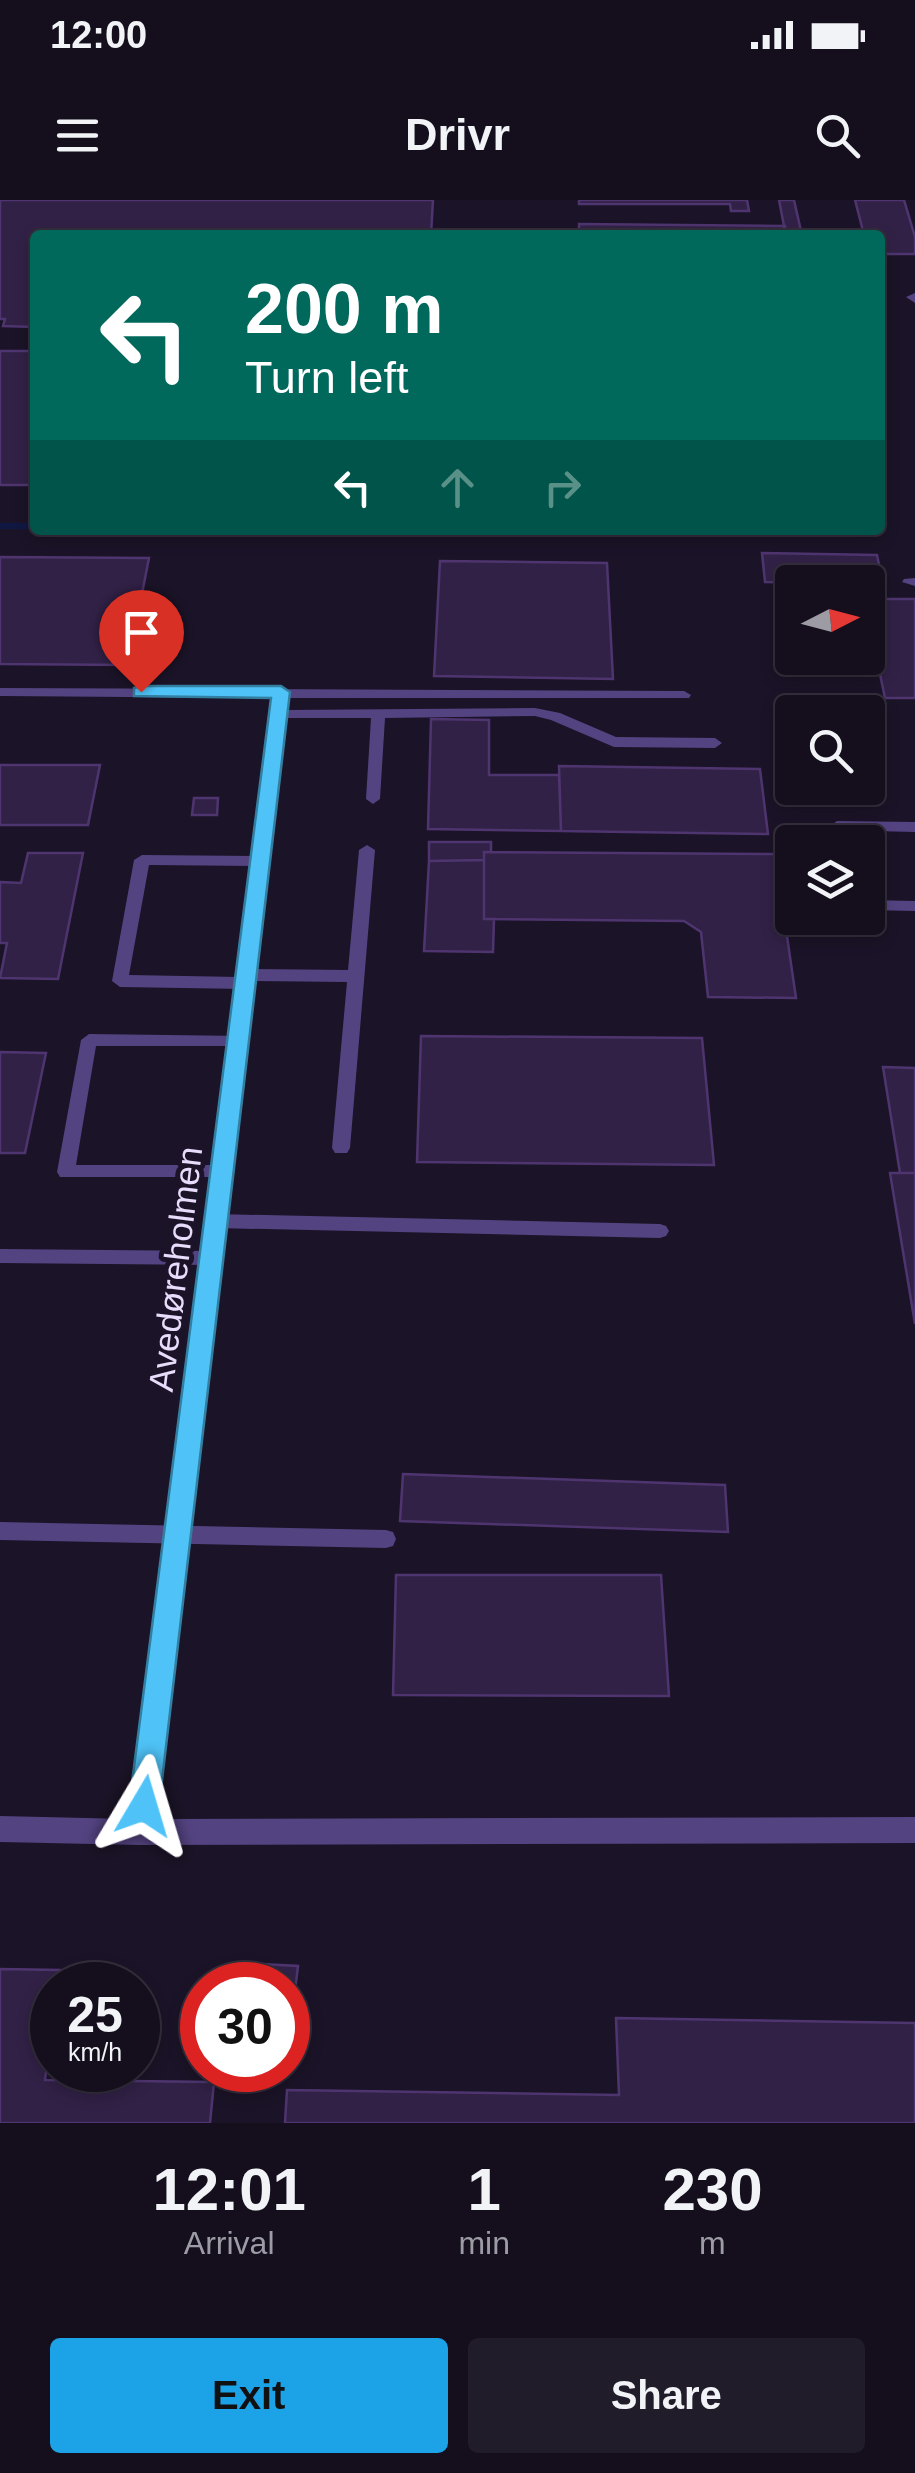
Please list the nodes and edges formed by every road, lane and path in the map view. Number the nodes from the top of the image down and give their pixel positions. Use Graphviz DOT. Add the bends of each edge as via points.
graph roads {
  1 [pos="0,692"];
  2 [pos="684,694"];
  3 [pos="280,703"];
  4 [pos="378,713"];
  5 [pos="716,743"];
  6 [pos="373,799"];
  7 [pos="885,826"];
  8 [pos="915,826"];
  9 [pos="367,850"];
  10 [pos="260,862"];
  11 [pos="885,905"];
  12 [pos="915,906"];
  13 [pos="356,976"];
  14 [pos="246,979"];
  15 [pos="238,1040"];
  16 [pos="341,1148"];
  17 [pos="222,1172"];
  18 [pos="216,1220"];
  19 [pos="660,1230"];
  20 [pos="0,1256"];
  21 [pos="212,1258"];
  22 [pos="0,1531"];
  23 [pos="178,1534"];
  24 [pos="386,1539"];
  25 [pos="0,1829"];
  26 [pos="915,1830"];
  27 [pos="140,1832"];
  1 -- 3 [label="lane"];
  2 -- 3 [label="lane"];
  3 -- 4 [label="lane"];
  3 -- 10 [label="street, Avedøreholmen"];
  4 -- 5 [label="lane" via="535,712 614,742"];
  4 -- 6 [label="lane"];
  7 -- 8 [label="lane"];
  9 -- 13 [label="lane"];
  10 -- 14 [label="street, Avedøreholmen"];
  10 -- 14 [label="lane" via="142,860 120,982"];
  11 -- 12 [label="lane"];
  13 -- 14 [label="lane"];
  13 -- 16 [label="lane"];
  14 -- 15 [label="street, Avedøreholmen"];
  15 -- 17 [label="street, Avedøreholmen"];
  15 -- 17 [label="lane" via="89,1040 66,1172"];
  17 -- 18 [label="street, Avedøreholmen"];
  18 -- 19 [label="lane"];
  18 -- 21 [label="street, Avedøreholmen"];
  20 -- 21 [label="lane"];
  21 -- 23 [label="street, Avedøreholmen"];
  22 -- 23 [label="lane"];
  23 -- 24 [label="lane"];
  23 -- 27 [label="street, Avedøreholmen"];
  25 -- 27 [label="street"];
  26 -- 27 [label="street"];
}
